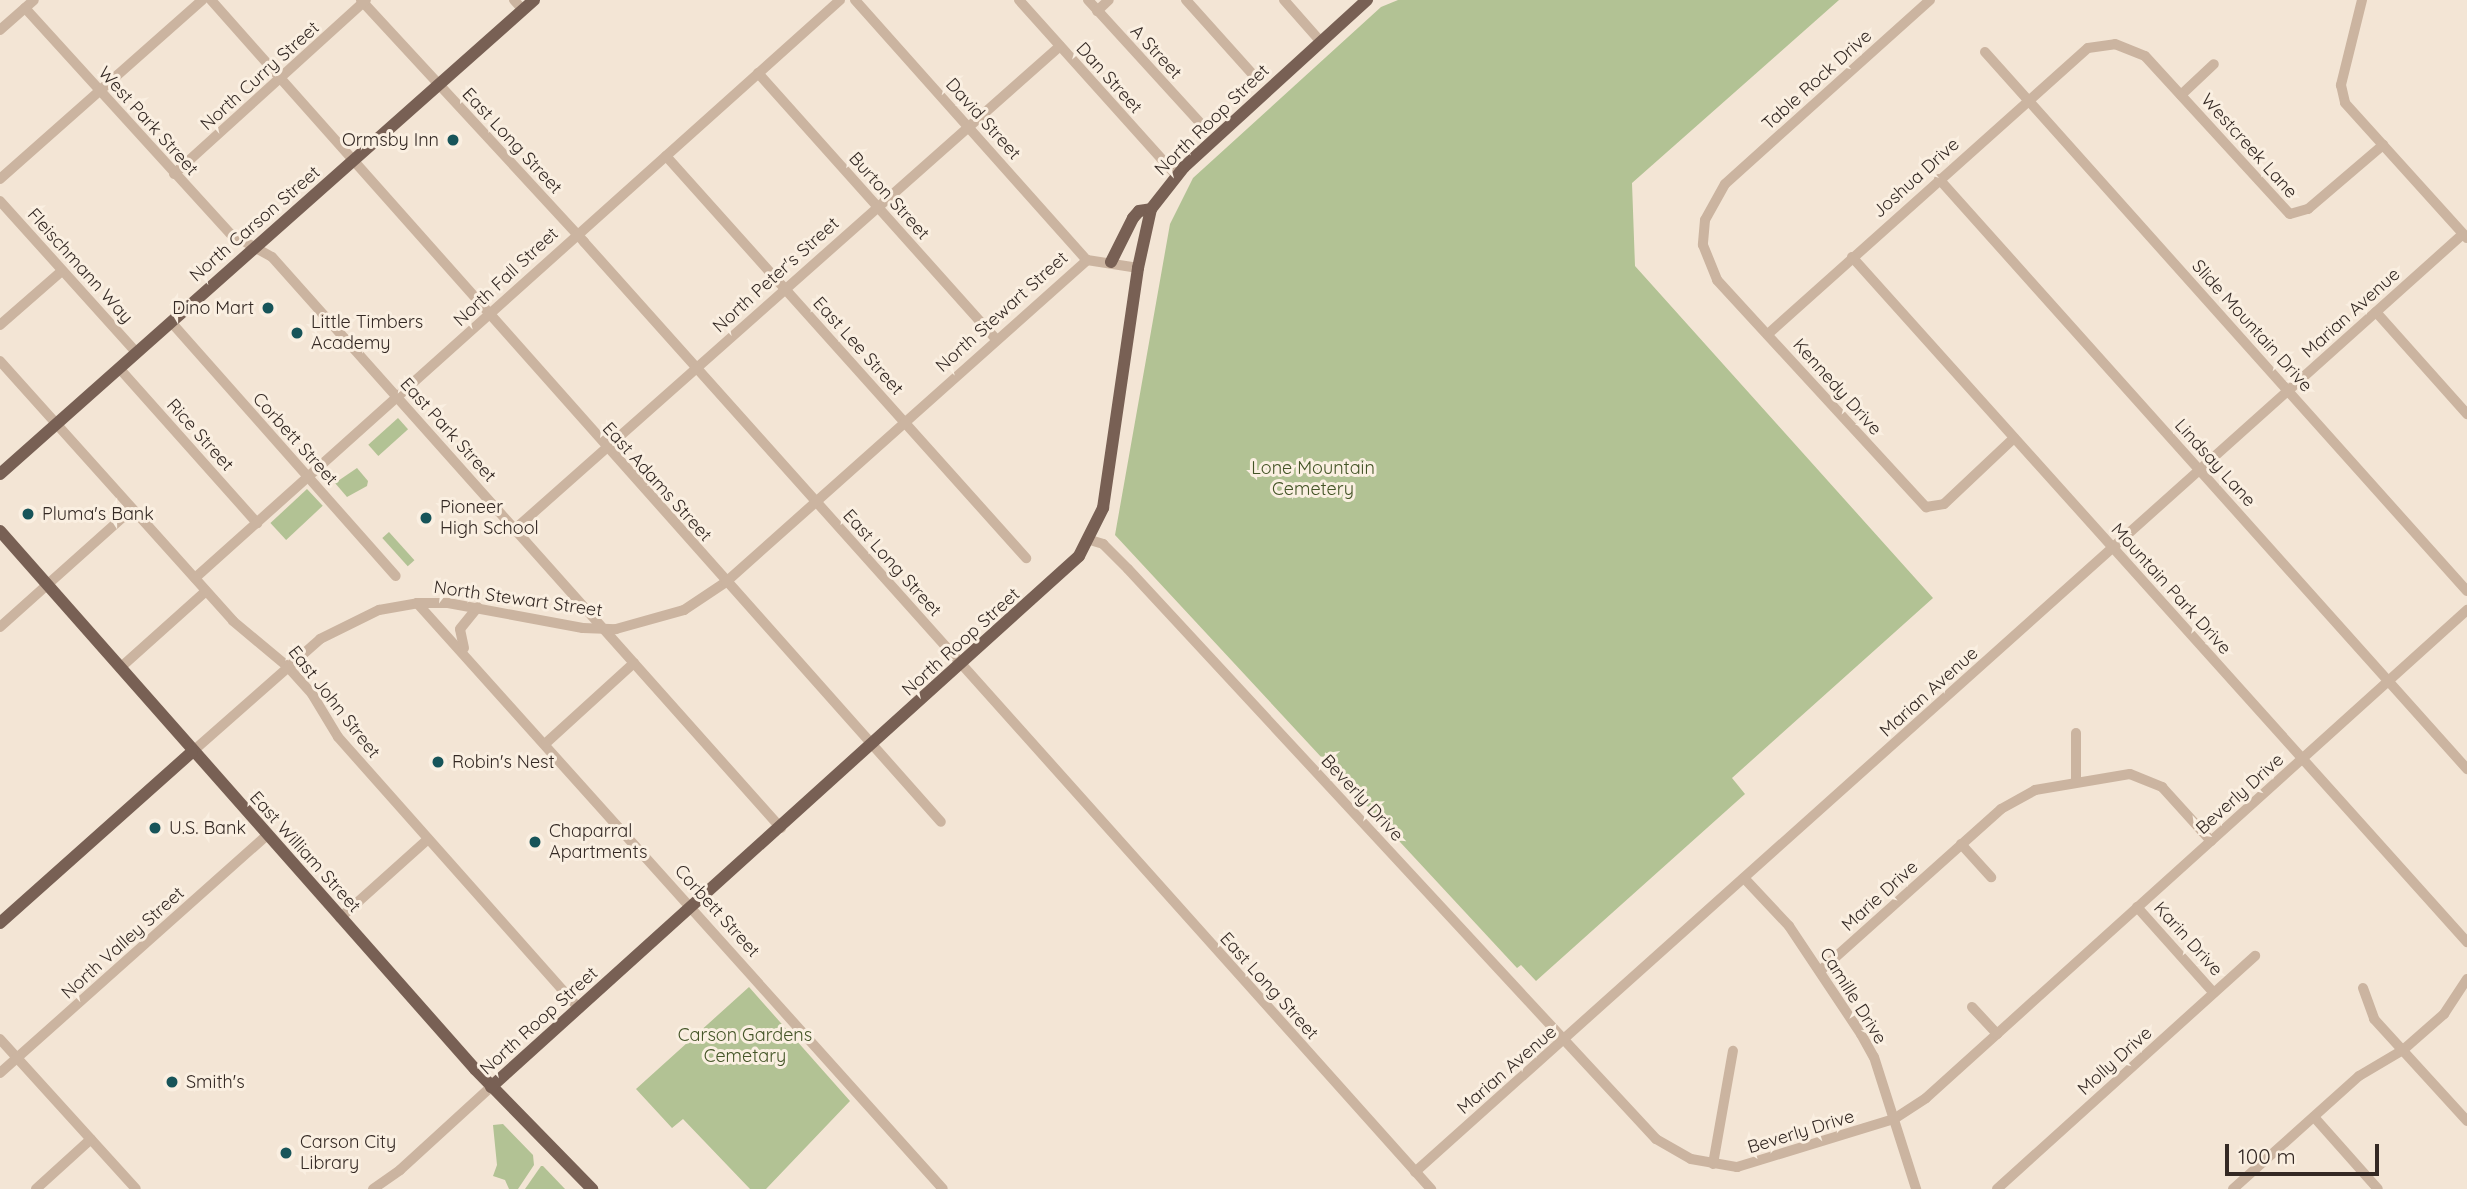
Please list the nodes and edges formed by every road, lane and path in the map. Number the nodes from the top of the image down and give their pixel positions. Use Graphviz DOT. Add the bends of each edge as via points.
graph roads {
  1 [pos="34,0"];
  2 [pos="202,0"];
  3 [pos="211,0"];
  4 [pos="534,0"];
  5 [pos="840,0"];
  6 [pos="855,0"];
  7 [pos="1019,0"];
  8 [pos="1088,0"];
  9 [pos="1109,0"];
  10 [pos="1186,0"];
  11 [pos="1284,0"];
  12 [pos="1367,0"];
  13 [pos="1930,0"];
  14 [pos="2362,0"];
  15 [pos="363,1"];
  16 [pos="518,5"];
  17 [pos="25,8"];
  18 [pos="1097,11"];
  19 [pos="0,30"];
  20 [pos="1321,42"];
  21 [pos="1060,46"];
  22 [pos="2088,48"];
  23 [pos="1985,52"];
  24 [pos="2214,64"];
  25 [pos="758,73"];
  26 [pos="282,79"];
  27 [pos="1257,79"];
  28 [pos="439,85"];
  29 [pos="99,91"];
  30 [pos="2180,94"];
  31 [pos="2027,100"];
  32 [pos="1202,125"];
  33 [pos="969,127"];
  34 [pos="2383,145"];
  35 [pos="666,156"];
  36 [pos="353,162"];
  37 [pos="174,174"];
  38 [pos="1177,176"];
  39 [pos="0,179"];
  40 [pos="1939,179"];
  41 [pos="1725,184"];
  42 [pos="0,201"];
  43 [pos="877,206"];
  44 [pos="1151,209"];
  45 [pos="577,234"];
  46 [pos="2465,236"];
  47 [pos="255,247"];
  48 [pos="1852,257"];
  49 [pos="1087,260"];
  50 [pos="1111,262"];
  51 [pos="1138,268"];
  52 [pos="62,271"];
  53 [pos="785,289"];
  54 [pos="2376,312"];
  55 [pos="488,316"];
  56 [pos="171,322"];
  57 [pos="0,325"];
  58 [pos="1768,334"];
  59 [pos="997,340"];
  60 [pos="136,352"];
  61 [pos="0,360"];
  62 [pos="696,367"];
  63 [pos="119,368"];
  64 [pos="2288,390"];
  65 [pos="398,398"];
  66 [pos="2467,414"];
  67 [pos="905,422"];
  68 [pos="57,424"];
  69 [pos="2014,438"];
  70 [pos="605,448"];
  71 [pos="2200,470"];
  72 [pos="0,474"];
  73 [pos="309,477"];
  74 [pos="816,502"];
  75 [pos="132,509"];
  76 [pos="257,523"];
  77 [pos="515,529"];
  78 [pos="0,531"];
  79 [pos="1090,540"];
  80 [pos="2112,548"];
  81 [pos="1026,558"];
  82 [pos="396,576"];
  83 [pos="195,578"];
  84 [pos="726,582"];
  85 [pos="47,585"];
  86 [pos="206,591"];
  87 [pos="2467,592"];
  88 [pos="417,603"];
  89 [pos="478,607"];
  90 [pos="2467,610"];
  91 [pos="0,627"];
  92 [pos="603,629"];
  93 [pos="467,654"];
  94 [pos="634,663"];
  95 [pos="961,664"];
  96 [pos="287,666"];
  97 [pos="120,668"];
  98 [pos="2388,681"];
  99 [pos="2076,733"];
  100 [pos="546,743"];
  101 [pos="872,745"];
  102 [pos="192,752"];
  103 [pos="2303,760"];
  104 [pos="2467,769"];
  105 [pos="2076,780"];
  106 [pos="941,822"];
  107 [pos="781,828"];
  108 [pos="266,836"];
  109 [pos="428,839"];
  110 [pos="2211,841"];
  111 [pos="1961,844"];
  112 [pos="1991,877"];
  113 [pos="1744,878"];
  114 [pos="693,907"];
  115 [pos="2137,907"];
  116 [pos="340,918"];
  117 [pos="0,923"];
  118 [pos="2467,942"];
  119 [pos="2255,956"];
  120 [pos="1820,971"];
  121 [pos="2467,979"];
  122 [pos="2364,988"];
  123 [pos="2214,993"];
  124 [pos="1972,1007"];
  125 [pos="579,1008"];
  126 [pos="1997,1034"];
  127 [pos="0,1039"];
  128 [pos="1563,1041"];
  129 [pos="2403,1050"];
  130 [pos="1733,1051"];
  131 [pos="17,1058"];
  132 [pos="0,1073"];
  133 [pos="491,1087"];
  134 [pos="2314,1117"];
  135 [pos="1894,1119"];
  136 [pos="2467,1121"];
  137 [pos="91,1139"];
  138 [pos="1713,1164"];
  139 [pos="1415,1172"];
  140 [pos="36,1189"];
  141 [pos="135,1189"];
  142 [pos="373,1189"];
  143 [pos="592,1189"];
  144 [pos="943,1189"];
  145 [pos="1431,1189"];
  146 [pos="1916,1189"];
  147 [pos="1997,1189"];
  148 [pos="2233,1189"];
  149 [pos="2378,1189"];
  1 -- 17 [label="street"];
  2 -- 29 [label="street"];
  3 -- 26 [label="street, East Adams Street"];
  4 -- 16 [label="main road, North Carson Street"];
  5 -- 25 [label="street, North Fall Street"];
  6 -- 33 [label="street, David Street"];
  7 -- 21 [label="street, Dan Street"];
  8 -- 18 [label="street, A Street"];
  9 -- 18 [label="street"];
  10 -- 27 [label="street"];
  11 -- 20 [label="street"];
  12 -- 20 [label="main road, North Roop Street"];
  13 -- 41 [label="street, Table Rock Drive"];
  14 -- 34 [label="street" via="2341,85 2345,103"];
  15 -- 26 [label="street, North Curry Street"];
  15 -- 28 [label="street, East Long Street"];
  16 -- 28 [label="main road, North Carson Street"];
  17 -- 19 [label="street"];
  17 -- 29 [label="street, West Park Street"];
  18 -- 32 [label="street, A Street"];
  20 -- 38 [label="main road, North Roop Street"];
  21 -- 33 [label="street, North Peter's Street"];
  21 -- 38 [label="street, Dan Street"];
  22 -- 30 [label="street, Westcreek Lane" via="2115,44 2138,52"];
  22 -- 31 [label="street, Joshua Drive"];
  23 -- 31 [label="street, Slide Mountain Drive"];
  24 -- 30 [label="street"];
  25 -- 35 [label="street, North Fall Street"];
  25 -- 43 [label="street, Burton Street"];
  26 -- 36 [label="street, East Adams Street"];
  26 -- 37 [label="street, North Curry Street"];
  28 -- 36 [label="main road, North Carson Street"];
  28 -- 45 [label="street, East Long Street"];
  29 -- 37 [label="street, West Park Street"];
  29 -- 39 [label="street"];
  30 -- 34 [label="street, Westcreek Lane" via="2290,214 2308,209"];
  31 -- 40 [label="street, Joshua Drive"];
  31 -- 64 [label="street, Slide Mountain Drive"];
  33 -- 43 [label="street, North Peter's Street"];
  33 -- 49 [label="street, David Street"];
  34 -- 46 [label="street"];
  35 -- 45 [label="street, North Fall Street"];
  35 -- 53 [label="street, East Lee Street"];
  36 -- 47 [label="main road, North Carson Street"];
  36 -- 55 [label="street, East Adams Street"];
  37 -- 47 [label="street, West Park Street" via="231,234"];
  38 -- 44 [label="main road, North Roop Street"];
  40 -- 48 [label="street, Joshua Drive"];
  40 -- 71 [label="street, Lindsay Lane"];
  41 -- 58 [label="street, Kennedy Drive" via="1705,220 1705,257 1717,280"];
  42 -- 52 [label="street, Fleischmann Way"];
  43 -- 53 [label="street, North Peter's Street"];
  43 -- 59 [label="street, Burton Street"];
  44 -- 50 [label="main road" via="1139,211 1133,218"];
  44 -- 51 [label="main road, North Roop Street"];
  45 -- 55 [label="street, North Fall Street"];
  45 -- 62 [label="street, East Long Street"];
  46 -- 54 [label="street, Marian Avenue"];
  47 -- 56 [label="main road, North Carson Street"];
  47 -- 65 [label="street, East Park Street" via="273,258"];
  48 -- 58 [label="street, Joshua Drive"];
  48 -- 69 [label="street, Mountain Park Drive"];
  49 -- 50 [label="street, North Stewart Street"];
  49 -- 59 [label="street, North Stewart Street"];
  50 -- 51 [label="street, North Stewart Street"];
  51 -- 79 [label="main road, North Roop Street" via="1111,464 1103,508"];
  52 -- 57 [label="street"];
  52 -- 60 [label="street, Fleischmann Way"];
  53 -- 62 [label="street, North Peter's Street"];
  53 -- 67 [label="street, East Lee Street"];
  54 -- 64 [label="street, Marian Avenue"];
  54 -- 66 [label="street"];
  55 -- 65 [label="street, North Fall Street"];
  55 -- 70 [label="street, East Adams Street"];
  56 -- 60 [label="main road, North Carson Street"];
  56 -- 73 [label="street, Corbett Street"];
  58 -- 69 [label="street, Kennedy Drive" via="1926,507 1944,504"];
  59 -- 67 [label="street, North Stewart Street"];
  60 -- 63 [label="main road, North Carson Street"];
  61 -- 68 [label="street, East John Street"];
  62 -- 70 [label="street, North Peter's Street"];
  62 -- 74 [label="street, East Long Street"];
  63 -- 68 [label="main road, North Carson Street"];
  63 -- 76 [label="street, Rice Street"];
  64 -- 71 [label="street, Marian Avenue"];
  64 -- 87 [label="street, Slide Mountain Drive"];
  65 -- 73 [label="street, North Fall Street"];
  65 -- 77 [label="street, East Park Street"];
  67 -- 74 [label="street, North Stewart Street"];
  67 -- 81 [label="street, East Lee Street"];
  68 -- 72 [label="main road, North Carson Street"];
  68 -- 75 [label="street, East John Street"];
  69 -- 80 [label="street, Mountain Park Drive"];
  70 -- 77 [label="street, North Peter's Street"];
  70 -- 84 [label="street, East Adams Street"];
  71 -- 80 [label="street, Marian Avenue"];
  71 -- 98 [label="street, Lindsay Lane"];
  73 -- 76 [label="street, North Fall Street"];
  73 -- 82 [label="street, Corbett Street"];
  74 -- 84 [label="street, North Stewart Street"];
  74 -- 95 [label="street, East Long Street"];
  75 -- 83 [label="street, East John Street"];
  75 -- 85 [label="street"];
  76 -- 83 [label="street, North Fall Street"];
  77 -- 92 [label="street, East Park Street"];
  78 -- 85 [label="main road, East William Street"];
  79 -- 95 [label="main road, North Roop Street" via="1052,585"];
  79 -- 128 [label="street, Beverly Drive" via="1103,544 1128,569"];
  80 -- 103 [label="street, Mountain Park Drive"];
  80 -- 113 [label="street, Marian Avenue"];
  83 -- 86 [label="street, East John Street"];
  84 -- 92 [label="street, North Stewart Street" via="668,616"];
  84 -- 101 [label="street, East Adams Street"];
  85 -- 91 [label="street"];
  85 -- 97 [label="main road, East William Street"];
  86 -- 96 [label="street, East John Street" via="233,621"];
  86 -- 97 [label="street"];
  88 -- 89 [label="street, North Stewart Street"];
  88 -- 93 [label="street, Corbett Street"];
  88 -- 96 [label="street, North Stewart Street" via="356,617"];
  89 -- 92 [label="street, North Stewart Street"];
  89 -- 93 [label="street" via="460,629"];
  90 -- 98 [label="street, Beverly Drive"];
  92 -- 94 [label="street, East Park Street"];
  93 -- 100 [label="street, Corbett Street"];
  94 -- 100 [label="street"];
  94 -- 107 [label="street, East Park Street"];
  95 -- 101 [label="main road, North Roop Street"];
  95 -- 139 [label="street, East Long Street"];
  96 -- 102 [label="street, North Stewart Street"];
  96 -- 109 [label="street, East John Street" via="312,694 338,737"];
  97 -- 102 [label="main road, East William Street"];
  98 -- 103 [label="street, Beverly Drive"];
  98 -- 104 [label="street, Lindsay Lane"];
  99 -- 105 [label="street"];
  100 -- 114 [label="street, Corbett Street"];
  101 -- 106 [label="street, East Adams Street"];
  101 -- 107 [label="main road, North Roop Street"];
  102 -- 108 [label="main road, East William Street"];
  102 -- 117 [label="main road, North Stewart Street"];
  103 -- 110 [label="street, Beverly Drive"];
  103 -- 118 [label="street, Mountain Park Drive"];
  105 -- 110 [label="street, Marie Drive" via="2130,774 2162,787"];
  105 -- 111 [label="street, Marie Drive" via="2014,800"];
  107 -- 114 [label="main road, North Roop Street"];
  108 -- 116 [label="main road, East William Street"];
  108 -- 131 [label="street, North Valley Street"];
  109 -- 116 [label="street"];
  109 -- 125 [label="street, East John Street"];
  110 -- 115 [label="street, Beverly Drive"];
  111 -- 112 [label="street"];
  111 -- 120 [label="street, Marie Drive"];
  113 -- 120 [label="street, Camille Drive" via="1789,926"];
  113 -- 128 [label="street, Marian Avenue"];
  114 -- 125 [label="main road, North Roop Street"];
  114 -- 144 [label="street, Corbett Street"];
  115 -- 123 [label="street, Karin Drive"];
  115 -- 126 [label="street, Beverly Drive"];
  116 -- 133 [label="main road, East William Street"];
  119 -- 123 [label="street, Molly Drive"];
  120 -- 135 [label="street, Camille Drive" via="1874,1057"];
  121 -- 129 [label="street" via="2444,1014"];
  122 -- 129 [label="street" via="2367,1009"];
  123 -- 147 [label="street, Molly Drive"];
  124 -- 126 [label="street"];
  125 -- 133 [label="main road, North Roop Street"];
  126 -- 135 [label="street, Beverly Drive" via="1926,1098"];
  127 -- 131 [label="street"];
  128 -- 138 [label="street, Beverly Drive" via="1656,1139 1691,1159"];
  128 -- 139 [label="street, Marian Avenue"];
  129 -- 134 [label="street" via="2359,1076"];
  129 -- 136 [label="street"];
  130 -- 138 [label="street"];
  131 -- 132 [label="street, North Valley Street"];
  131 -- 137 [label="street"];
  133 -- 142 [label="street, North Roop Street"];
  133 -- 143 [label="main road, East William Street"];
  134 -- 148 [label="street"];
  134 -- 149 [label="street"];
  135 -- 138 [label="street, Beverly Drive" via="1754,1164"];
  135 -- 146 [label="street, Camille Drive"];
  137 -- 140 [label="street"];
  137 -- 141 [label="street"];
  139 -- 145 [label="street, East Long Street"];
}
